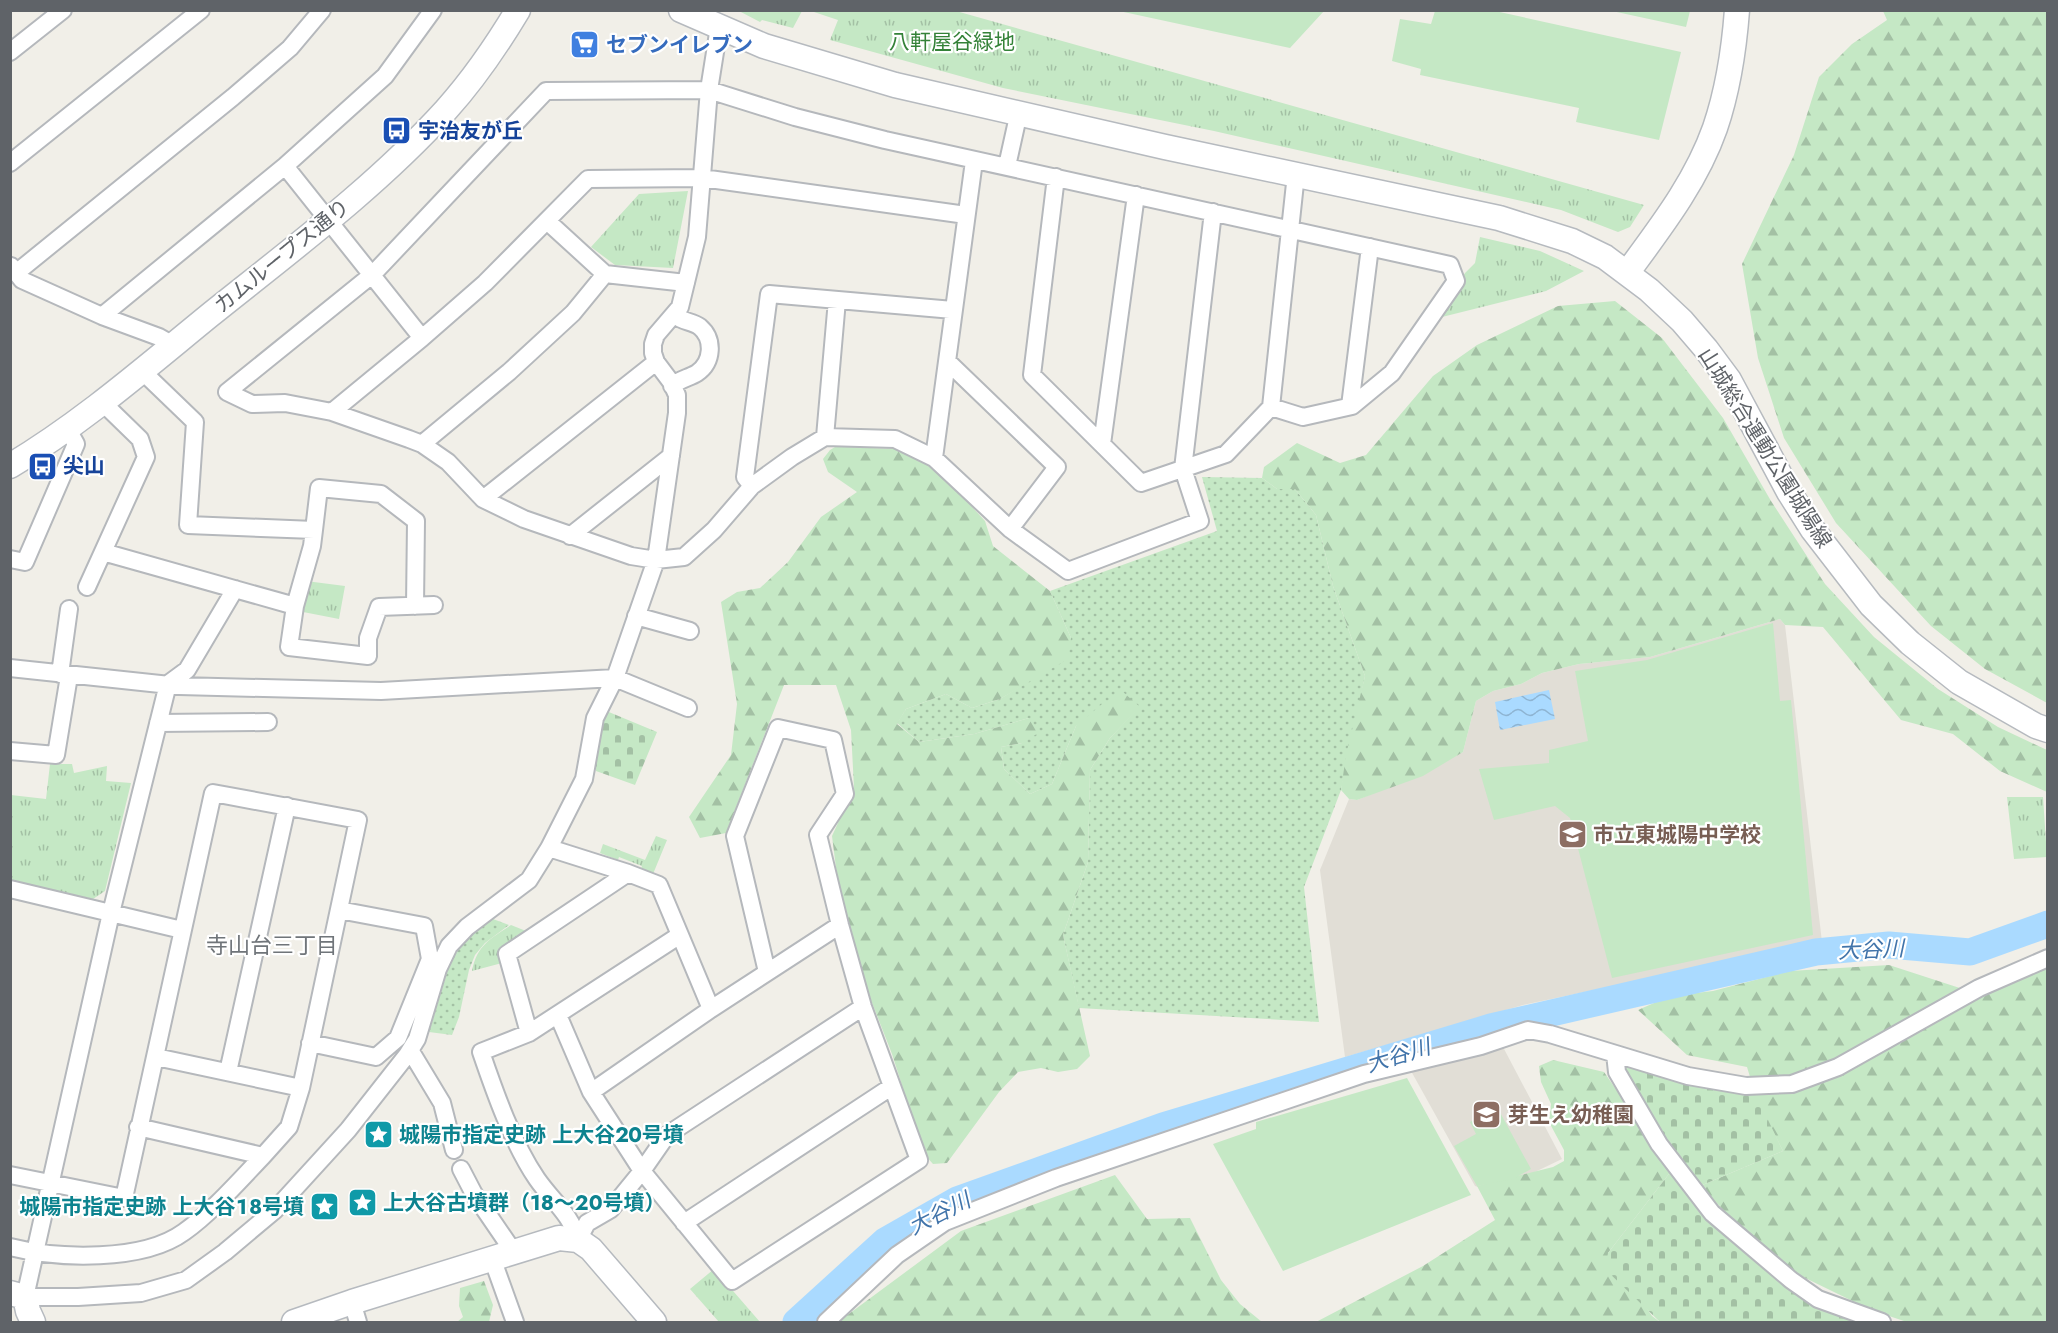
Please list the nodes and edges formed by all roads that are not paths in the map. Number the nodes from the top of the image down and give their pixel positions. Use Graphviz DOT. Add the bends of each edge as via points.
graph roads {
  1 [pos="63,10"];
  2 [pos="201,10"];
  3 [pos="322,10"];
  4 [pos="433,10"];
  5 [pos="518,10"];
  6 [pos="681,10"];
  7 [pos="1737,10"];
  8 [pos="719,27"];
  9 [pos="10,52"];
  10 [pos="709,90"];
  11 [pos="1019,112"];
  12 [pos="974,160"];
  13 [pos="10,163"];
  14 [pos="285,166"];
  15 [pos="1007,166"];
  16 [pos="1296,174"];
  17 [pos="1056,177"];
  18 [pos="702,178"];
  19 [pos="1136,195"];
  20 [pos="1213,212"];
  21 [pos="966,215"];
  22 [pos="328,220"];
  23 [pos="547,221"];
  24 [pos="1290,230"];
  25 [pos="1370,247"];
  26 [pos="13,269"];
  27 [pos="1627,273"];
  28 [pos="372,274"];
  29 [pos="605,274"];
  30 [pos="686,283"];
  31 [pos="837,300"];
  32 [pos="953,310"];
  33 [pos="675,315"];
  34 [pos="102,316"];
  35 [pos="422,338"];
  36 [pos="173,345"];
  37 [pos="947,361"];
  38 [pos="656,362"];
  39 [pos="142,371"];
  40 [pos="672,386"];
  41 [pos="103,403"];
  42 [pos="1350,406"];
  43 [pos="1271,407"];
  44 [pos="332,412"];
  45 [pos="67,428"];
  46 [pos="825,436"];
  47 [pos="422,444"];
  48 [pos="1102,444"];
  49 [pos="670,456"];
  50 [pos="934,458"];
  51 [pos="10,466"];
  52 [pos="1184,470"];
  53 [pos="752,486"];
  54 [pos="483,499"];
  55 [pos="1010,529"];
  56 [pos="314,530"];
  57 [pos="570,536"];
  58 [pos="103,552"];
  59 [pos="10,559"];
  60 [pos="656,560"];
  61 [pos="87,587"];
  62 [pos="235,589"];
  63 [pos="434,605"];
  64 [pos="296,606"];
  65 [pos="415,606"];
  66 [pos="69,609"];
  67 [pos="636,616"];
  68 [pos="690,631"];
  69 [pos="10,668"];
  70 [pos="65,675"];
  71 [pos="615,678"];
  72 [pos="168,684"];
  73 [pos="688,708"];
  74 [pos="268,722"];
  75 [pos="158,723"];
  76 [pos="2048,730"];
  77 [pos="10,751"];
  78 [pos="287,806"];
  79 [pos="549,848"];
  80 [pos="628,873"];
  81 [pos="11,892"];
  82 [pos="339,909"];
  83 [pos="111,913"];
  84 [pos="840,925"];
  85 [pos="182,930"];
  86 [pos="680,935"];
  87 [pos="2048,958"];
  88 [pos="767,972"];
  89 [pos="863,1007"];
  90 [pos="711,1009"];
  91 [pos="558,1015"];
  92 [pos="530,1033"];
  93 [pos="310,1044"];
  94 [pos="410,1050"];
  95 [pos="1615,1054"];
  96 [pos="156,1057"];
  97 [pos="228,1072"];
  98 [pos="891,1087"];
  99 [pos="301,1088"];
  100 [pos="591,1092"];
  101 [pos="138,1127"];
  102 [pos="454,1150"];
  103 [pos="263,1156"];
  104 [pos="461,1169"];
  105 [pos="642,1171"];
  106 [pos="10,1174"];
  107 [pos="52,1184"];
  108 [pos="684,1223"];
  109 [pos="578,1240"];
  110 [pos="10,1247"];
  111 [pos="36,1254"];
  112 [pos="502,1255"];
  113 [pos="18,1295"];
  114 [pos="355,1312"];
  115 [pos="33,1323"];
  116 [pos="294,1323"];
  117 [pos="515,1323"];
  118 [pos="654,1323"];
  119 [pos="826,1323"];
  120 [pos="1882,1323"];
  1 -- 9 [label="street"];
  2 -- 13 [label="street"];
  3 -- 26 [label="street" via="290,48 233,97"];
  4 -- 14 [label="street" via="385,76"];
  5 -- 22 [label="street, カムループス通り" via="447,108"];
  6 -- 8 [label="street, 山城総合運動公園城陽線"];
  7 -- 27 [label="street" via="1727,85 1714,129 1687,185"];
  8 -- 10 [label="street"];
  8 -- 11 [label="street, 山城総合運動公園城陽線" via="764,46 895,85"];
  10 -- 12 [label="street" via="807,120"];
  10 -- 18 [label="street"];
  10 -- 28 [label="street" via="546,91"];
  11 -- 15 [label="street"];
  11 -- 16 [label="street, 山城総合運動公園城陽線"];
  12 -- 15 [label="street"];
  12 -- 21 [label="street"];
  14 -- 22 [label="street"];
  14 -- 34 [label="street"];
  15 -- 17 [label="street"];
  16 -- 24 [label="street"];
  16 -- 27 [label="street, 山城総合運動公園城陽線" via="1527,227 1572,241"];
  17 -- 19 [label="street"];
  17 -- 48 [label="street" via="1032,375"];
  18 -- 21 [label="street"];
  18 -- 23 [label="street" via="588,179"];
  18 -- 30 [label="street" via="697,237"];
  19 -- 20 [label="street"];
  19 -- 48 [label="street"];
  20 -- 24 [label="street"];
  20 -- 52 [label="street"];
  21 -- 32 [label="street"];
  22 -- 28 [label="street"];
  22 -- 36 [label="street, カムループス通り"];
  23 -- 29 [label="street"];
  23 -- 35 [label="street" via="486,283"];
  24 -- 25 [label="street"];
  24 -- 43 [label="street"];
  25 -- 42 [label="street"];
  25 -- 42 [label="street" via="1450,265 1455,281 1392,373"];
  26 -- 34 [label="street" via="22,280"];
  27 -- 76 [label="street, 山城総合運動公園城陽線" via="1682,321 1706,349 1729,381 1813,530 1871,605 1959,682"];
  28 -- 35 [label="street"];
  28 -- 44 [label="street" via="227,392 252,404 285,404"];
  29 -- 30 [label="street"];
  29 -- 47 [label="street" via="573,313 510,372"];
  30 -- 33 [label="street"];
  31 -- 32 [label="street"];
  31 -- 46 [label="street"];
  31 -- 53 [label="street" via="769,294 746,477"];
  32 -- 37 [label="street"];
  33 -- 38 [label="street" via="656,335"];
  33 -- 40 [label="street" via="704,331 710,349 704,367"];
  34 -- 36 [label="street"];
  35 -- 44 [label="street"];
  36 -- 39 [label="street, カムループス通り"];
  37 -- 50 [label="street"];
  37 -- 55 [label="street" via="1057,468"];
  38 -- 40 [label="street"];
  38 -- 54 [label="street"];
  39 -- 41 [label="street, カムループス通り"];
  39 -- 56 [label="street" via="195,422 188,525"];
  40 -- 49 [label="street" via="677,413"];
  41 -- 45 [label="street, カムループス通り"];
  41 -- 58 [label="street" via="140,439 146,457"];
  42 -- 43 [label="street" via="1303,417"];
  43 -- 52 [label="street" via="1226,454"];
  44 -- 47 [label="street"];
  45 -- 51 [label="street, カムループス通り"];
  45 -- 59 [label="street" via="76,444 25,562"];
  46 -- 50 [label="street" via="895,439"];
  46 -- 53 [label="street"];
  47 -- 54 [label="street" via="448,462"];
  48 -- 52 [label="street" via="1142,483"];
  49 -- 57 [label="street"];
  49 -- 60 [label="street"];
  50 -- 55 [label="street"];
  52 -- 55 [label="street" via="1200,521 1068,571"];
  53 -- 60 [label="street" via="684,557"];
  54 -- 57 [label="street"];
  56 -- 64 [label="street"];
  56 -- 65 [label="street" via="319,488 381,494 416,521"];
  57 -- 60 [label="street"];
  58 -- 61 [label="street"];
  58 -- 62 [label="street"];
  60 -- 67 [label="street"];
  62 -- 64 [label="street"];
  62 -- 72 [label="street" via="187,670"];
  63 -- 65 [label="street"];
  64 -- 65 [label="street" via="289,647 368,656 368,638 379,607"];
  66 -- 70 [label="street"];
  67 -- 68 [label="street"];
  67 -- 71 [label="street"];
  69 -- 70 [label="street"];
  70 -- 72 [label="street"];
  70 -- 77 [label="street" via="56,755"];
  71 -- 72 [label="street" via="381,691"];
  71 -- 73 [label="street"];
  71 -- 79 [label="street" via="595,718 584,779"];
  72 -- 75 [label="street"];
  74 -- 75 [label="street"];
  75 -- 83 [label="street"];
  78 -- 82 [label="street" via="358,820"];
  78 -- 85 [label="street" via="213,793"];
  78 -- 97 [label="street"];
  79 -- 80 [label="street"];
  79 -- 94 [label="street" via="529,879 467,927 449,946"];
  80 -- 86 [label="street" via="659,885"];
  80 -- 92 [label="street" via="507,954"];
  81 -- 83 [label="street"];
  82 -- 93 [label="street"];
  82 -- 93 [label="street" via="424,926 430,959 398,1038 376,1057"];
  83 -- 85 [label="street"];
  83 -- 107 [label="street"];
  84 -- 88 [label="street"];
  84 -- 88 [label="street" via="818,835 845,794 833,740 778,729 735,836"];
  84 -- 89 [label="street"];
  85 -- 96 [label="street"];
  86 -- 90 [label="street"];
  86 -- 91 [label="street"];
  87 -- 95 [label="street" via="1979,988 1838,1067 1792,1084 1746,1086 1688,1076"];
  88 -- 90 [label="street"];
  89 -- 98 [label="street"];
  89 -- 105 [label="street" via="667,1135"];
  90 -- 100 [label="street"];
  91 -- 92 [label="street"];
  91 -- 100 [label="street"];
  92 -- 109 [label="street" via="481,1052 521,1150 537,1179 573,1224"];
  93 -- 99 [label="street"];
  94 -- 102 [label="street" via="442,1103"];
  94 -- 113 [label="street" via="348,1130 275,1210 186,1280 141,1293"];
  95 -- 119 [label="street" via="1528,1030 1481,1046 1364,1074 1068,1174 945,1222 897,1255"];
  95 -- 120 [label="street" via="1617,1072 1659,1144 1712,1213 1818,1299"];
  96 -- 97 [label="street"];
  96 -- 101 [label="street"];
  97 -- 99 [label="street"];
  98 -- 108 [label="street"];
  98 -- 108 [label="street" via="919,1160 909,1167 732,1281"];
  99 -- 103 [label="street" via="289,1127"];
  100 -- 105 [label="street"];
  101 -- 103 [label="street"];
  101 -- 107 [label="street" via="124,1198"];
  103 -- 111 [label="street" via="183,1233 150,1248 104,1256"];
  104 -- 112 [label="street"];
  105 -- 108 [label="street"];
  105 -- 109 [label="street" via="611,1209 587,1223"];
  106 -- 107 [label="street"];
  107 -- 111 [label="street"];
  109 -- 112 [label="street" via="559,1238"];
  109 -- 118 [label="street" via="591,1249"];
  110 -- 111 [label="street"];
  111 -- 113 [label="street"];
  112 -- 114 [label="street"];
  112 -- 117 [label="street"];
  113 -- 115 [label="street"];
  114 -- 116 [label="street"];
}
